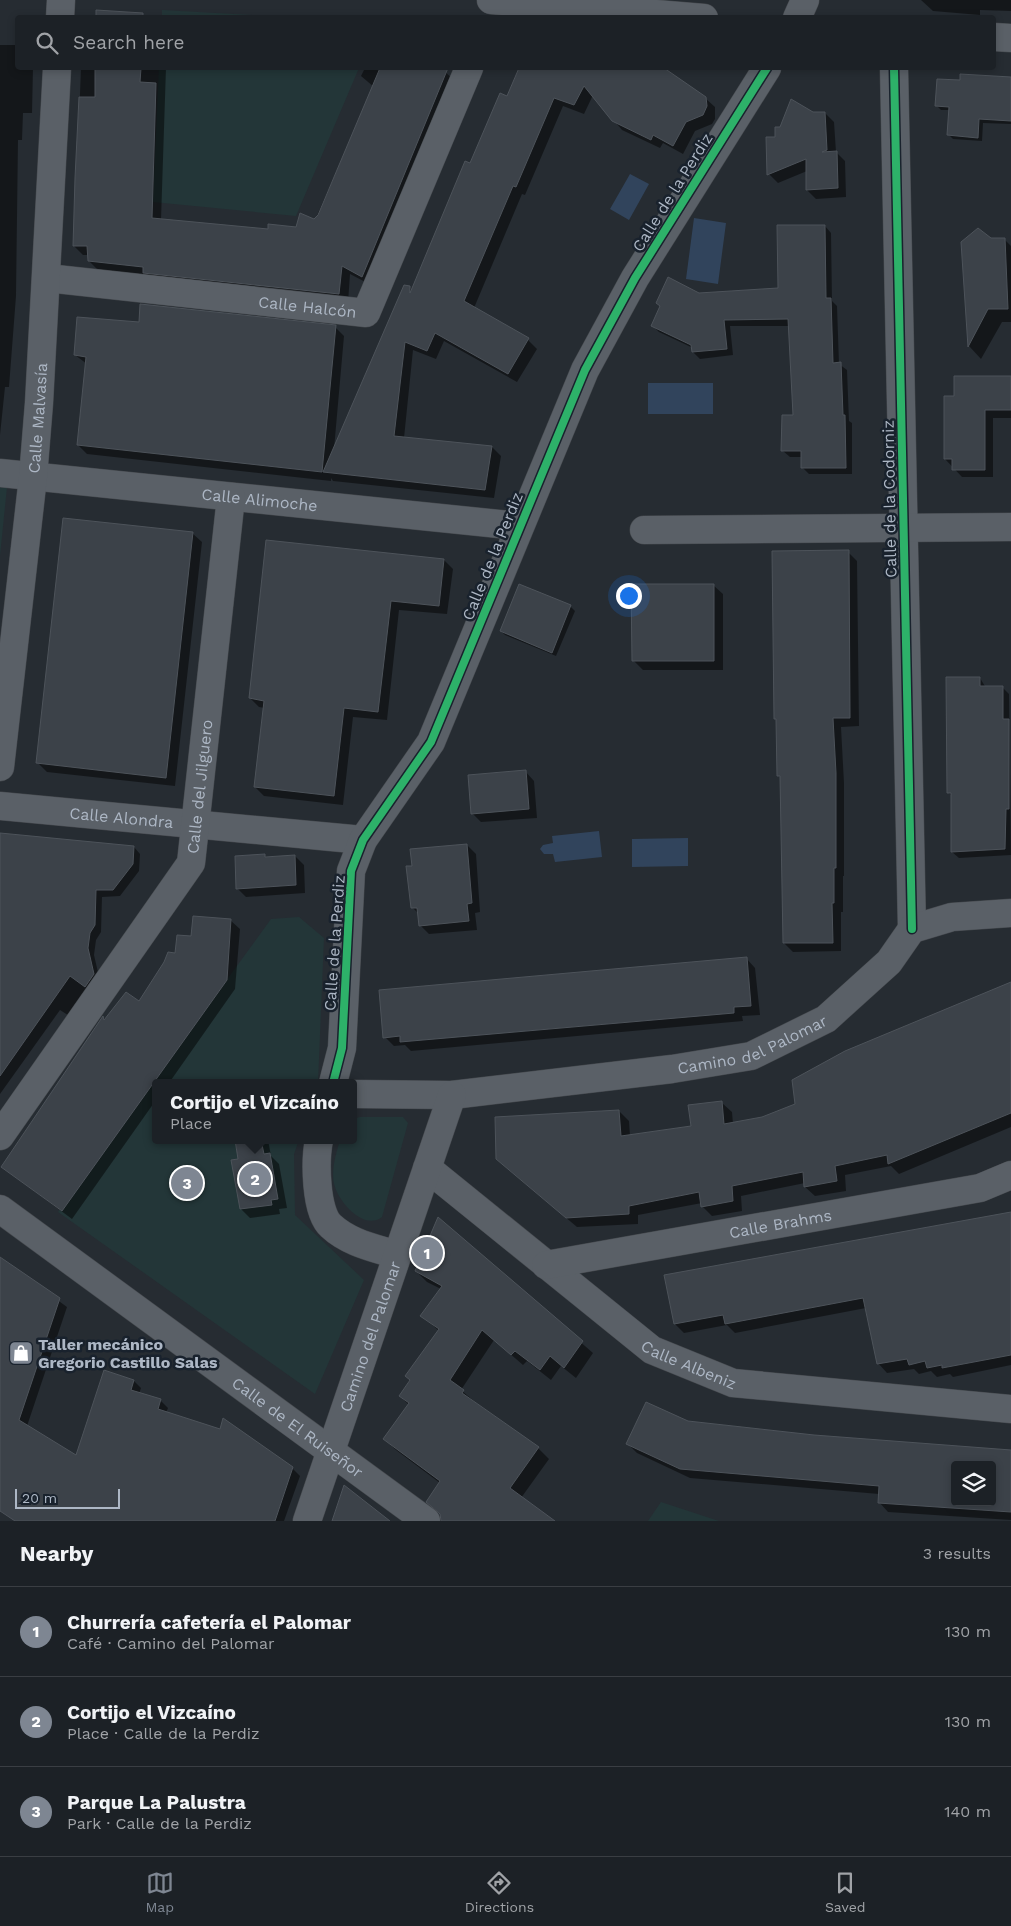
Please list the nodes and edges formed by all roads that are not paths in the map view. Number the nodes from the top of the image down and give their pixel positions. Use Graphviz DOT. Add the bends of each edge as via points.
graph roads {
  1 [pos="61,0"];
  2 [pos="491,0"];
  3 [pos="497,0"];
  4 [pos="805,0"];
  5 [pos="60,15"];
  6 [pos="491,15"];
  7 [pos="670,15"];
  8 [pos="798,15"];
  9 [pos="996,37"];
  10 [pos="1011,38"];
  11 [pos="57,70"];
  12 [pos="468,70"];
  13 [pos="765,70"];
  14 [pos="894,70"];
  15 [pos="47,278"];
  16 [pos="0,473"];
  17 [pos="33,477"];
  18 [pos="232,497"];
  19 [pos="519,526"];
  20 [pos="1011,526"];
  21 [pos="903,528"];
  22 [pos="644,530"];
  23 [pos="0,767"];
  24 [pos="0,806"];
  25 [pos="194,824"];
  26 [pos="363,840"];
  27 [pos="1011,913"];
  28 [pos="912,929"];
  29 [pos="334,1079"];
  30 [pos="357,1094"];
  31 [pos="452,1095"];
  32 [pos="0,1136"];
  33 [pos="319,1144"];
  34 [pos="427,1168"];
  35 [pos="1011,1175"];
  36 [pos="0,1209"];
  37 [pos="398,1256"];
  38 [pos="546,1265"];
  39 [pos="1011,1409"];
  40 [pos="331,1452"];
  41 [pos="308,1521"];
  42 [pos="426,1521"];
  1 -- 5 [label="street"];
  2 -- 3 [label="street"];
  3 -- 6 [label="street"];
  3 -- 7 [label="street"];
  4 -- 8 [label="street"];
  9 -- 10 [label="street"];
  11 -- 15 [label="street, Calle Malvasía"];
  12 -- 15 [label="street, Calle Halcón" via="366,313"];
  13 -- 19 [label="street, Calle de la Perdiz" via="635,278 586,370"];
  14 -- 21 [label="street, Calle de la Codorniz"];
  15 -- 17 [label="street, Calle Malvasía"];
  16 -- 17 [label="street, Calle Alimoche"];
  17 -- 18 [label="street, Calle Alimoche"];
  17 -- 23 [label="street, Calle Malvasía"];
  18 -- 19 [label="street, Calle Alimoche"];
  18 -- 25 [label="street, Calle del Jilguero"];
  19 -- 26 [label="street, Calle de la Perdiz" via="431,742"];
  20 -- 21 [label="street"];
  21 -- 22 [label="street"];
  21 -- 28 [label="street, Calle de la Codorniz"];
  24 -- 25 [label="street, Calle Alondra"];
  25 -- 26 [label="street, Calle Alondra"];
  25 -- 32 [label="street, Calle del Jilguero" via="191,863"];
  26 -- 29 [label="street, Calle de la Perdiz" via="352,871 342,1048"];
  27 -- 28 [label="street" via="952,918"];
  28 -- 31 [label="street, Camino del Palomar" via="889,962 826,1019 752,1056 672,1069"];
  30 -- 31 [label="street, Camino del Palomar"];
  31 -- 34 [label="street, Camino del Palomar"];
  33 -- 37 [label="street" via="317,1194 330,1225 358,1243"];
  34 -- 37 [label="street, Camino del Palomar"];
  34 -- 38 [label="street, Calle Albeniz"];
  35 -- 38 [label="street, Calle Brahms" via="980,1188"];
  36 -- 40 [label="street, Calle de El Ruiseñor"];
  37 -- 40 [label="street, Camino del Palomar"];
  38 -- 39 [label="street, Calle Albeniz" via="652,1350 733,1383"];
  40 -- 41 [label="street, Camino del Palomar"];
  40 -- 42 [label="street, Calle de El Ruiseñor"];
}
